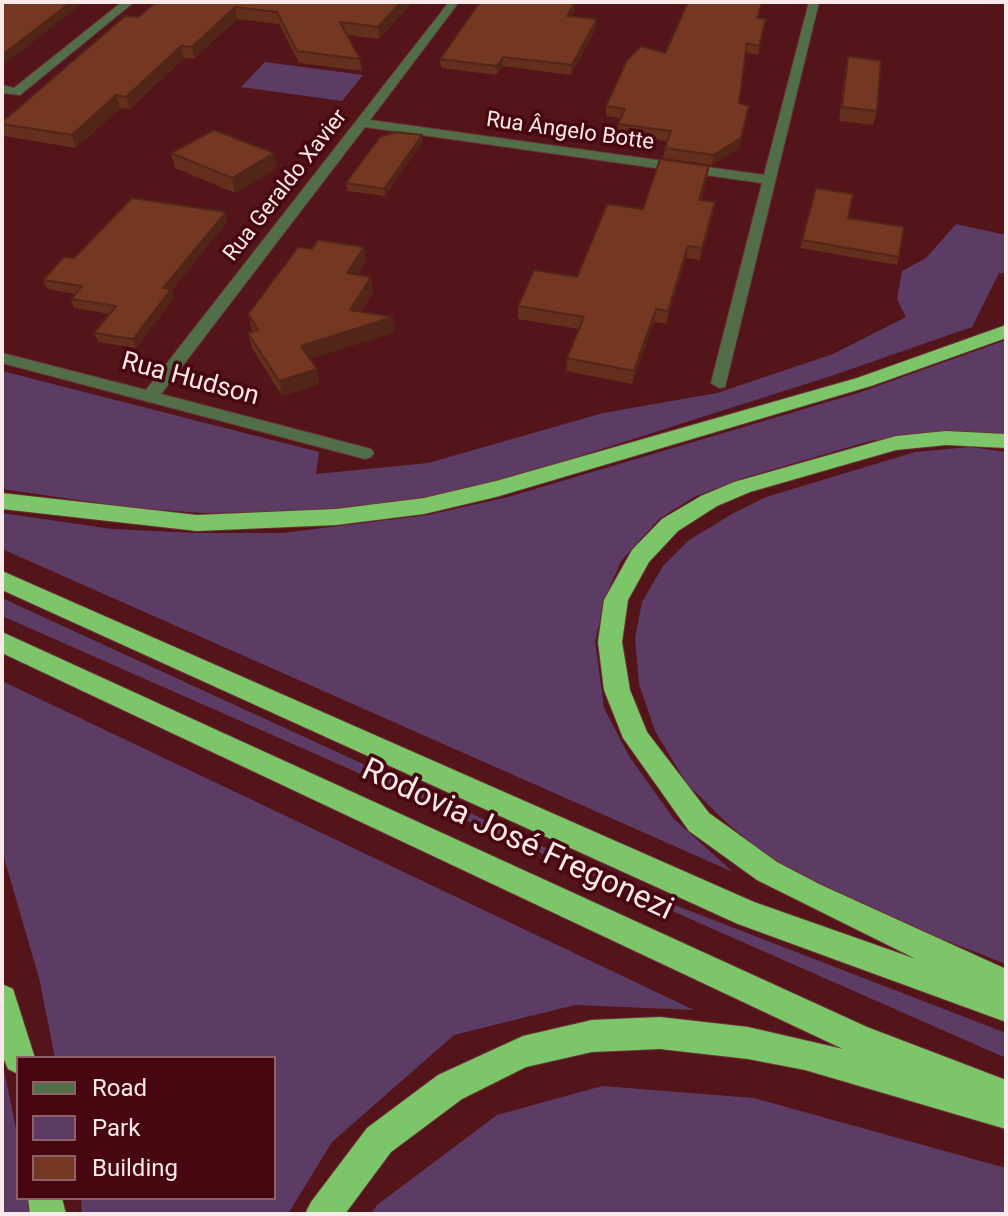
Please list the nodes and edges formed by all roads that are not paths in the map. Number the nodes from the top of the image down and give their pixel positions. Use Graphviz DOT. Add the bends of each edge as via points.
graph roads {
  1 [pos="129,2"];
  2 [pos="454,2"];
  3 [pos="814,2"];
  4 [pos="2,89"];
  5 [pos="364,123"];
  6 [pos="770,180"];
  7 [pos="1006,331"];
  8 [pos="2,358"];
  9 [pos="719,383"];
  10 [pos="151,396"];
  11 [pos="1006,441"];
  12 [pos="365,453"];
  13 [pos="2,501"];
  14 [pos="2,580"];
  15 [pos="2,642"];
  16 [pos="1006,985"];
  17 [pos="2,1000"];
  18 [pos="1006,1006"];
  19 [pos="18,1056"];
  20 [pos="1006,1097"];
  21 [pos="1006,1112"];
  22 [pos="323,1214"];
  1 -- 4 [label="street" via="16,92"];
  2 -- 5 [label="street, Rua Geraldo Xavier"];
  3 -- 6 [label="street"];
  5 -- 6 [label="street, Rua Ângelo Botte"];
  5 -- 10 [label="street, Rua Geraldo Xavier"];
  6 -- 9 [label="street"];
  7 -- 13 [label="highway" via="849,386 424,506 336,517 197,523"];
  8 -- 10 [label="street, Rua Hudson"];
  10 -- 12 [label="street, Rua Hudson"];
  11 -- 16 [label="highway" via="946,438 896,443 709,501 670,525 640,556 616,600 610,642 617,690 636,738 699,822 799,888"];
  14 -- 18 [label="highway, Rodovia José Fregonezi" via="748,914"];
  15 -- 20 [label="highway, Rodovia José Fregonezi" via="860,1040"];
  17 -- 19 [label="highway"];
  21 -- 22 [label="highway" via="843,1064 748,1043 660,1033 592,1036 523,1052 450,1087 379,1140"];
}
